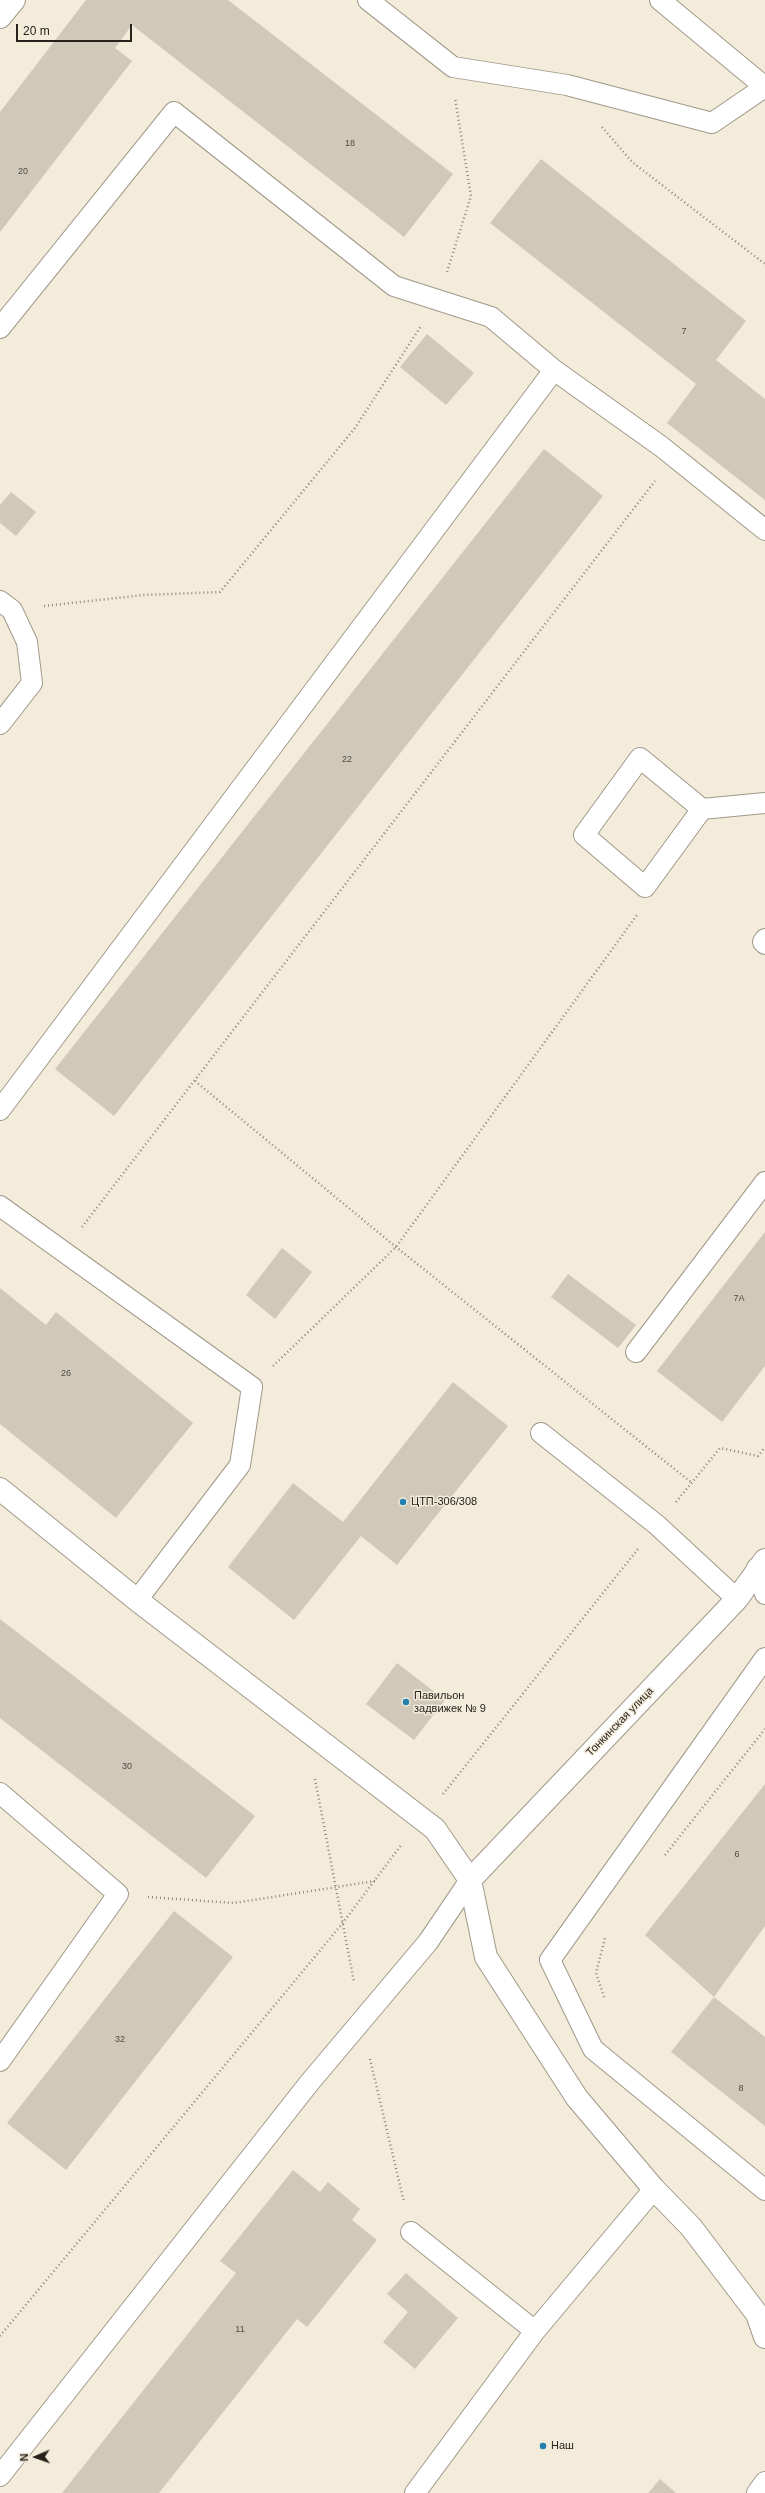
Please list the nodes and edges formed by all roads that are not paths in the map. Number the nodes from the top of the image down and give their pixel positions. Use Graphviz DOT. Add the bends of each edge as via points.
graph roads {
  1 [pos="14,0"];
  2 [pos="368,0"];
  3 [pos="660,0"];
  4 [pos="0,17"];
  5 [pos="765,87"];
  6 [pos="0,328"];
  7 [pos="554,370"];
  8 [pos="765,530"];
  9 [pos="6,605"];
  10 [pos="0,724"];
  11 [pos="765,803"];
  12 [pos="702,809"];
  13 [pos="765,939"];
  14 [pos="765,944"];
  15 [pos="0,1110"];
  16 [pos="765,1182"];
  17 [pos="0,1206"];
  18 [pos="636,1352"];
  19 [pos="541,1432"];
  20 [pos="0,1489"];
  21 [pos="761,1564"];
  22 [pos="765,1594"];
  23 [pos="737,1599"];
  24 [pos="137,1600"];
  25 [pos="765,1658"];
  26 [pos="0,1793"];
  27 [pos="470,1880"];
  28 [pos="0,2061"];
  29 [pos="654,2189"];
  30 [pos="765,2190"];
  31 [pos="411,2232"];
  32 [pos="535,2331"];
  33 [pos="765,2337"];
  34 [pos="0,2476"];
  35 [pos="765,2482"];
  36 [pos="415,2493"];
  37 [pos="757,2493"];
  1 -- 4 [label="street"];
  2 -- 5 [label="lane" via="453,67 567,85 712,123"];
  3 -- 5 [label="lane"];
  6 -- 7 [label="lane" via="174,112 394,286 491,317"];
  7 -- 8 [label="lane" via="673,456"];
  7 -- 15 [label="lane"];
  9 -- 10 [label="lane" via="27,642 32,683"];
  11 -- 12 [label="lane"];
  12 -- 12 [label="lane" via="645,887 584,835 640,758"];
  13 -- 14 [label="lane"];
  16 -- 18 [label="lane"];
  17 -- 24 [label="lane" via="252,1387 240,1465"];
  19 -- 23 [label="lane" via="657,1525"];
  20 -- 24 [label="street"];
  21 -- 22 [label="lane"];
  21 -- 23 [label="street, Тонкинская улица"];
  23 -- 27 [label="street, Тонкинская улица"];
  24 -- 27 [label="street" via="435,1829"];
  25 -- 30 [label="lane" via="550,1960 593,2049"];
  26 -- 28 [label="lane" via="118,1894"];
  27 -- 29 [label="street" via="486,1957 577,2098"];
  27 -- 34 [label="lane" via="428,1942 305,2088"];
  29 -- 32 [label="lane"];
  29 -- 33 [label="street" via="691,2227 757,2314"];
  31 -- 32 [label="lane"];
  32 -- 36 [label="lane"];
  35 -- 37 [label="lane"];
}
